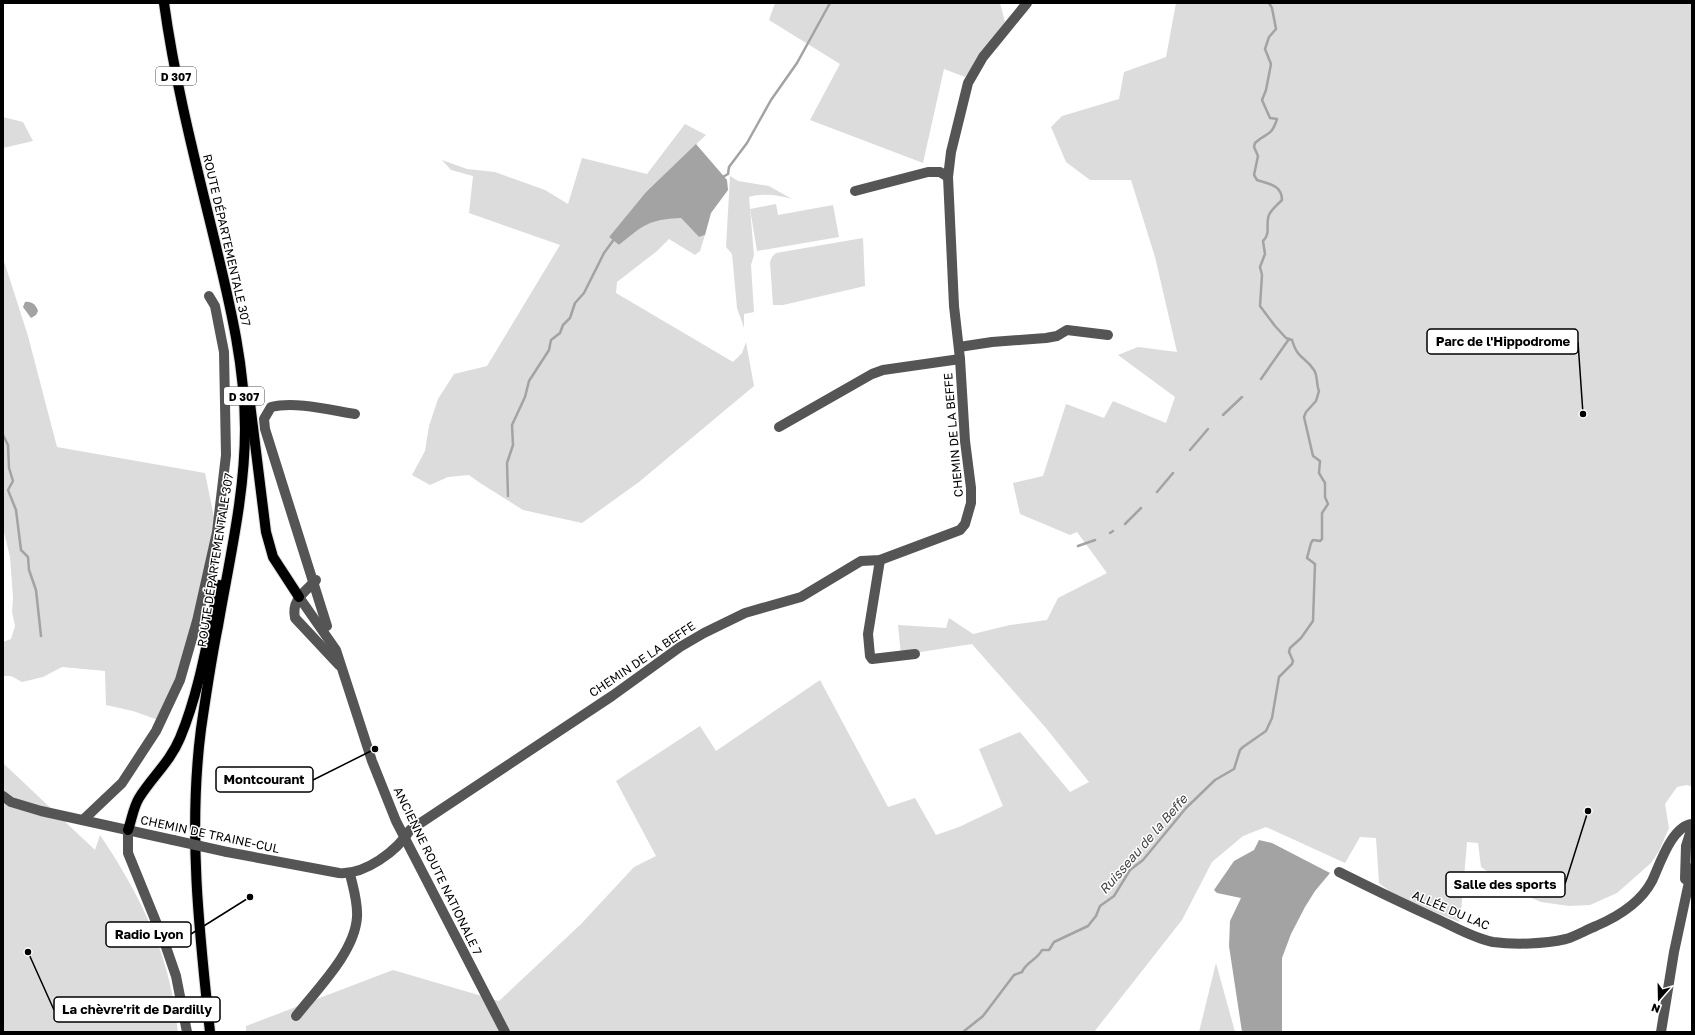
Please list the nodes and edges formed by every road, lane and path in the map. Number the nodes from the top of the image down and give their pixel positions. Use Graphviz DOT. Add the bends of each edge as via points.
graph roads {
  1 [pos="164,3"];
  2 [pos="1027,3"];
  3 [pos="948,177"];
  4 [pos="855,191"];
  5 [pos="209,296"];
  6 [pos="230,303"];
  7 [pos="1108,335"];
  8 [pos="959,347"];
  9 [pos="960,359"];
  10 [pos="355,414"];
  11 [pos="779,427"];
  12 [pos="240,490"];
  13 [pos="880,560"];
  14 [pos="314,582"];
  15 [pos="299,597"];
  16 [pos="327,626"];
  17 [pos="915,654"];
  18 [pos="344,672"];
  19 [pos="3,796"];
  20 [pos="83,820"];
  21 [pos="1692,825"];
  22 [pos="128,830"];
  23 [pos="404,838"];
  24 [pos="1689,846"];
  25 [pos="1666,852"];
  26 [pos="1692,868"];
  27 [pos="1339,872"];
  28 [pos="350,874"];
  29 [pos="1686,893"];
  30 [pos="296,1016"];
  31 [pos="187,1032"];
  32 [pos="210,1032"];
  33 [pos="505,1032"];
  34 [pos="1661,1032"];
  1 -- 6 [label="main road, ROUTE DÉPARTEMENTALE 307 / D 307" via="182,108"];
  2 -- 3 [label="street, CHEMIN DE LA BEFFE" via="983,57 970,78 964,94"];
  3 -- 4 [label="street" via="940,172 928,172"];
  3 -- 8 [label="street, CHEMIN DE LA BEFFE" via="954,306"];
  5 -- 20 [label="street" via="214,306 224,352 226,455 217,532 197,621 180,680 156,731 122,783"];
  6 -- 12 [label="main road, ROUTE DÉPARTEMENTALE 307 / D 307" via="242,368 244,396 245,431"];
  6 -- 15 [label="main road" via="245,362 266,532 274,557"];
  7 -- 8 [label="street" via="1067,330 1058,336 1046,338"];
  8 -- 9 [label="street, CHEMIN DE LA BEFFE"];
  9 -- 11 [label="street" via="882,370"];
  9 -- 13 [label="street, CHEMIN DE LA BEFFE" via="972,503 965,524 960,530"];
  10 -- 14 [label="street" via="279,405 271,407 266,412 265,429"];
  12 -- 22 [label="main road" via="202,664 185,724 170,759 134,808"];
  12 -- 32 [label="main road, ROUTE DÉPARTEMENTALE 307 / D 307" via="229,571 210,672 197,771 196,884"];
  13 -- 17 [label="street" via="868,634 870,656 872,659 880,659"];
  13 -- 23 [label="street, CHEMIN DE LA BEFFE" via="861,561 802,597 733,618 688,642 612,696 410,830"];
  14 -- 15 [label="street"];
  14 -- 16 [label="street"];
  15 -- 18 [label="street, ANCIENNE ROUTE NATIONALE 7" via="336,650"];
  15 -- 18 [label="street, ANCIENNE ROUTE NATIONALE 7" via="294,605 295,618"];
  18 -- 23 [label="street, ANCIENNE ROUTE NATIONALE 7" via="372,761"];
  19 -- 20 [label="street, CHEMIN DE TRAINE-CUL" via="22,805"];
  20 -- 22 [label="street, CHEMIN DE TRAINE-CUL"];
  21 -- 24 [label="street"];
  21 -- 25 [label="street, ALLÉE DU LAC" via="1686,825 1677,831"];
  22 -- 28 [label="street, CHEMIN DE TRAINE-CUL, bridge" via="227,852"];
  22 -- 31 [label="street" via="128,853 176,976"];
  23 -- 28 [label="street" via="401,844 373,864"];
  23 -- 33 [label="street, ANCIENNE ROUTE NATIONALE 7"];
  24 -- 25 [label="street"];
  24 -- 29 [label="street"];
  25 -- 27 [label="street, ALLÉE DU LAC" via="1651,883 1628,908 1567,939 1552,941 1493,942 1471,935"];
  26 -- 29 [label="street"];
  28 -- 30 [label="street" via="358,916 355,930 338,962"];
  29 -- 34 [label="street"];
}
